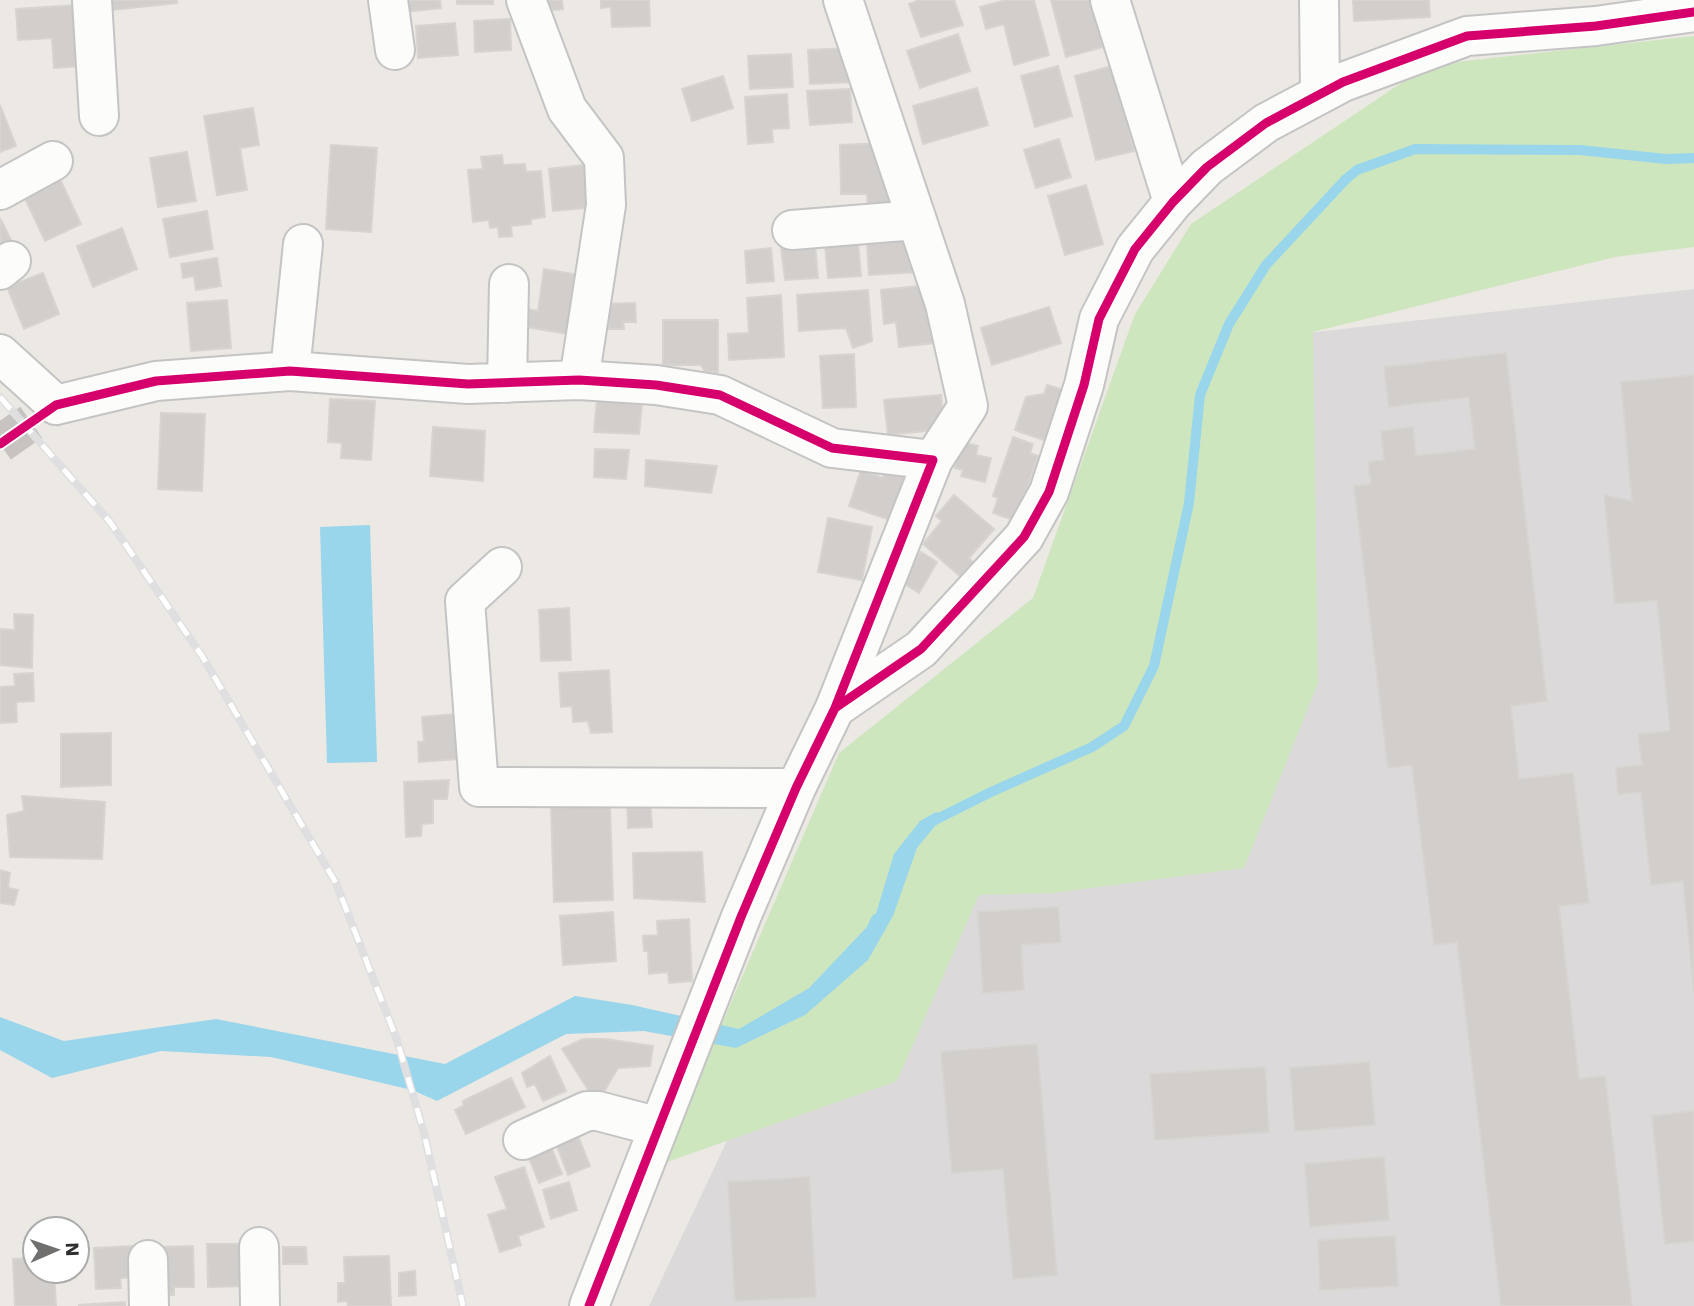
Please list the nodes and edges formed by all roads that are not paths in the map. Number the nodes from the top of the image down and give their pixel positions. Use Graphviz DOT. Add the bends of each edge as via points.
graph roads {
  1 [pos="92,0"];
  2 [pos="388,0"];
  3 [pos="526,0"];
  4 [pos="843,0"];
  5 [pos="1110,0"];
  6 [pos="1319,0"];
  7 [pos="1694,12"];
  8 [pos="396,50"];
  9 [pos="1320,94"];
  10 [pos="99,116"];
  11 [pos="53,161"];
  12 [pos="0,190"];
  13 [pos="1173,202"];
  14 [pos="916,220"];
  15 [pos="792,230"];
  16 [pos="303,244"];
  17 [pos="509,284"];
  18 [pos="0,354"];
  19 [pos="290,370"];
  20 [pos="579,380"];
  21 [pos="507,383"];
  22 [pos="933,460"];
  23 [pos="502,567"];
  24 [pos="835,708"];
  25 [pos="796,788"];
  26 [pos="659,1126"];
  27 [pos="523,1140"];
  28 [pos="259,1247"];
  29 [pos="148,1260"];
  30 [pos="149,1306"];
  31 [pos="260,1306"];
  32 [pos="589,1306"];
  1 -- 10 [label="street"];
  2 -- 8 [label="street"];
  3 -- 20 [label="street" via="568,109 604,158 606,205"];
  4 -- 14 [label="street"];
  5 -- 13 [label="street"];
  6 -- 9 [label="street"];
  7 -- 9 [label="street" via="1596,26 1467,36"];
  9 -- 13 [label="street" via="1266,123 1208,167"];
  11 -- 12 [label="street"];
  13 -- 24 [label="street" via="1135,249 1099,319 1084,385 1049,492 1024,537 921,649"];
  14 -- 15 [label="street"];
  14 -- 22 [label="street" via="945,303 968,406"];
  16 -- 19 [label="street"];
  17 -- 21 [label="street"];
  18 -- 19 [label="street" via="55,405 156,380"];
  19 -- 21 [label="street"];
  20 -- 21 [label="street"];
  20 -- 22 [label="street" via="720,395 832,448"];
  22 -- 24 [label="street"];
  23 -- 25 [label="street" via="465,601 479,787"];
  24 -- 25 [label="street"];
  25 -- 26 [label="street"];
  26 -- 27 [label="street" via="587,1111"];
  26 -- 32 [label="street"];
  28 -- 31 [label="street"];
  29 -- 30 [label="street"];
}
